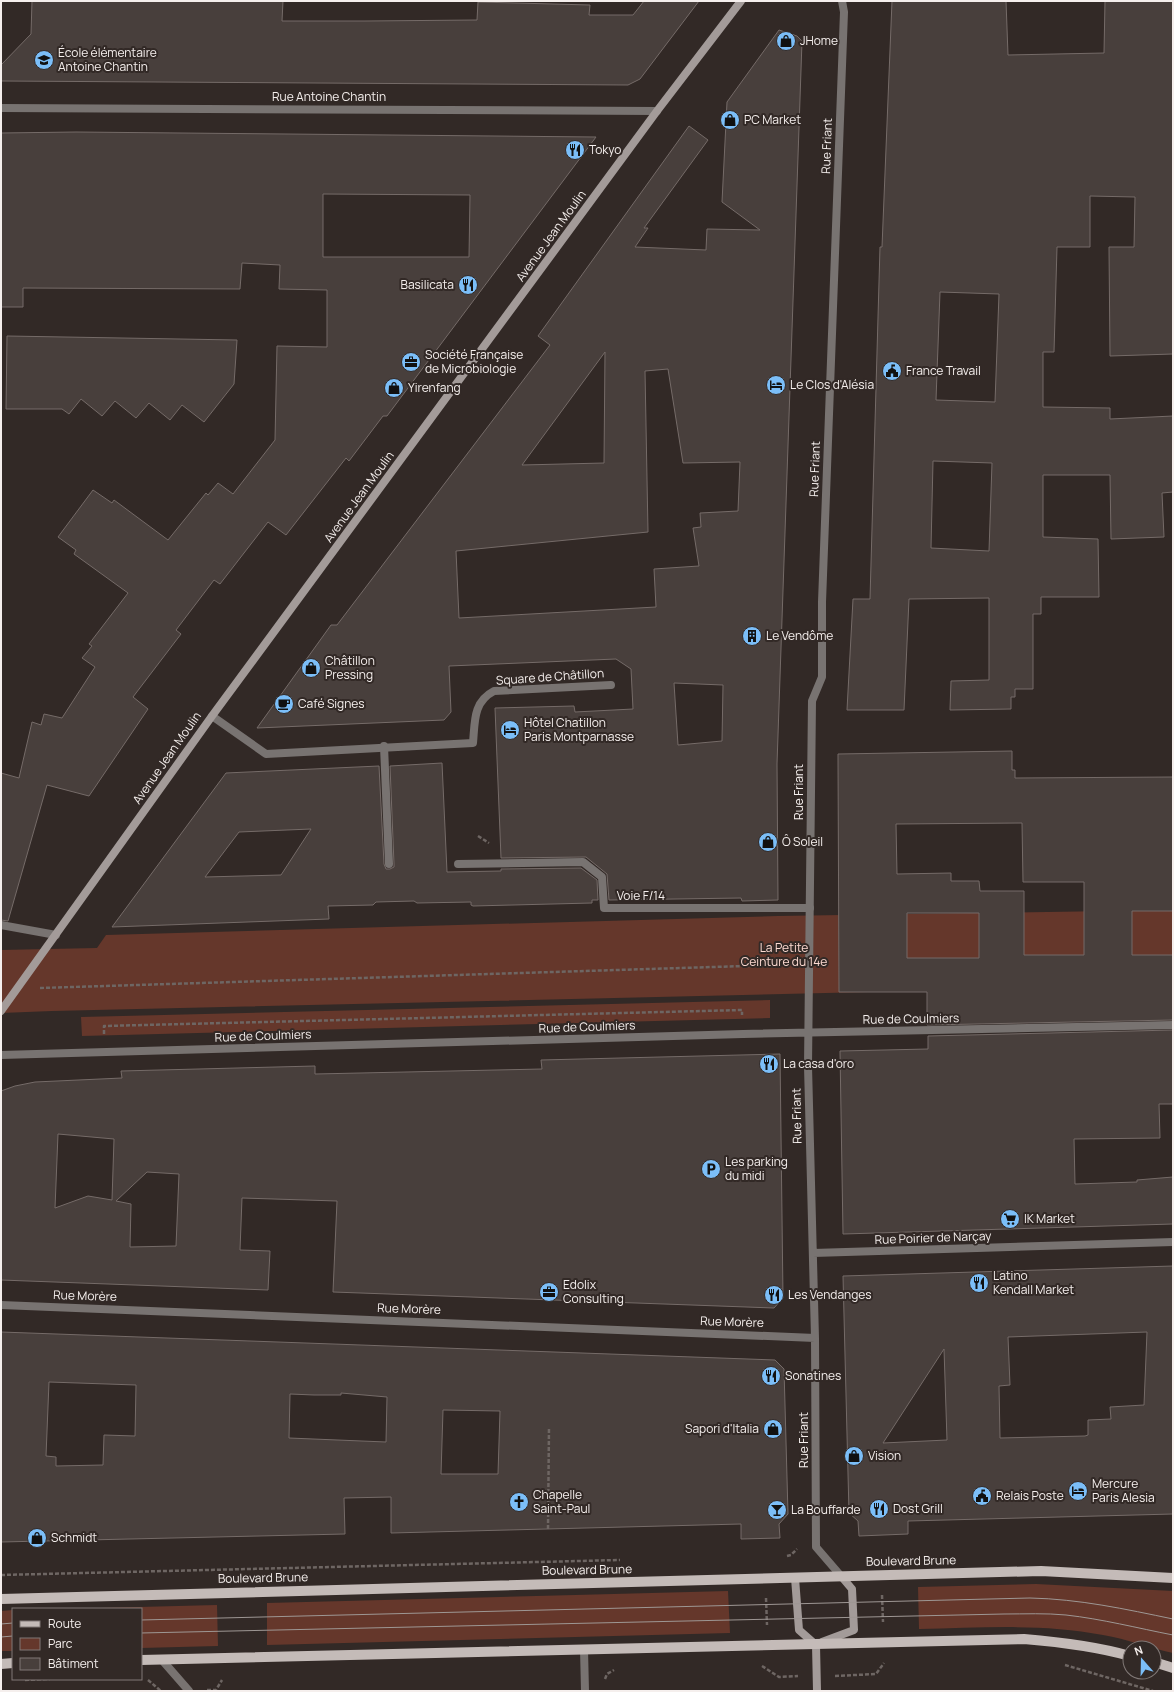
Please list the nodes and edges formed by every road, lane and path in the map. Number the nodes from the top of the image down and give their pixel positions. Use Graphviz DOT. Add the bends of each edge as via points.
graph roads {
  1 [pos="741,1"];
  2 [pos="842,1"];
  3 [pos="1,108"];
  4 [pos="656,111"];
  5 [pos="611,685"];
  6 [pos="212,716"];
  7 [pos="384,746"];
  8 [pos="389,864"];
  9 [pos="458,864"];
  10 [pos="810,908"];
  11 [pos="1,925"];
  12 [pos="56,935"];
  13 [pos="776,964"];
  14 [pos="33,989"];
  15 [pos="1,1011"];
  16 [pos="743,1019"];
  17 [pos="1173,1025"];
  18 [pos="810,1033"];
  19 [pos="104,1035"];
  20 [pos="1,1056"];
  21 [pos="1173,1242"];
  22 [pos="813,1253"];
  23 [pos="1,1305"];
  24 [pos="815,1338"];
  25 [pos="549,1427"];
  26 [pos="548,1529"];
  27 [pos="801,1548"];
  28 [pos="785,1557"];
  29 [pos="621,1560"];
  30 [pos="1,1575"];
  31 [pos="841,1576"];
  32 [pos="796,1578"];
  33 [pos="1173,1578"];
  34 [pos="881,1588"];
  35 [pos="766,1592"];
  36 [pos="1,1599"];
  37 [pos="883,1629"];
  38 [pos="767,1632"];
  39 [pos="816,1645"];
  40 [pos="584,1649"];
  41 [pos="1122,1654"];
  42 [pos="142,1660"];
  43 [pos="162,1660"];
  44 [pos="885,1662"];
  45 [pos="12,1663"];
  46 [pos="1,1664"];
  47 [pos="758,1664"];
  48 [pos="1063,1665"];
  49 [pos="1162,1665"];
  50 [pos="1173,1668"];
  51 [pos="143,1676"];
  52 [pos="817,1676"];
  53 [pos="779,1677"];
  54 [pos="161,1691"];
  55 [pos="189,1691"];
  56 [pos="585,1691"];
  57 [pos="817,1691"];
  58 [pos="1153,1691"];
  1 -- 4 [label="main road, Avenue Jean Moulin"];
  2 -- 10 [label="street, Rue Friant" via="844,20 822,602 822,677 812,701"];
  3 -- 4 [label="street, Rue Antoine Chantin"];
  4 -- 6 [label="main road, Avenue Jean Moulin"];
  5 -- 7 [label="street, Square de Châtillon" via="494,691 480,702 473,743"];
  6 -- 7 [label="street, Square de Châtillon" via="266,754"];
  6 -- 12 [label="main road, Avenue Jean Moulin"];
  7 -- 8 [label="street"];
  9 -- 10 [label="street, Voie F/14" via="583,862 602,878 604,908"];
  10 -- 18 [label="street, Rue Friant"];
  11 -- 12 [label="street"];
  12 -- 15 [label="main road, Avenue Jean Moulin"];
  13 -- 14 [label="path"];
  16 -- 19 [label="path" via="742,1010 734,1010 104,1026"];
  17 -- 18 [label="street, Rue de Coulmiers"];
  18 -- 20 [label="street, Rue de Coulmiers"];
  18 -- 22 [label="street, Rue Friant" via="808,1066"];
  21 -- 22 [label="street, Rue Poirier de Narçay"];
  22 -- 24 [label="street, Rue Friant"];
  23 -- 24 [label="street, Rue Morère"];
  24 -- 31 [label="street, Rue Friant" via="816,1548"];
  25 -- 26 [label="path"];
  27 -- 28 [label="path"];
  29 -- 30 [label="path, Boulevard Brune"];
  31 -- 32 [label="main road, Boulevard Brune"];
  31 -- 33 [label="main road, Boulevard Brune" via="1041,1571"];
  31 -- 39 [label="main road" via="852,1589 854,1630"];
  32 -- 36 [label="main road, Boulevard Brune"];
  32 -- 39 [label="main road" via="799,1630"];
  34 -- 37 [label="path"];
  35 -- 38 [label="path"];
  39 -- 40 [label="main road"];
  39 -- 41 [label="main road" via="1024,1639 1102,1648"];
  39 -- 52 [label="main road"];
  40 -- 43 [label="main road"];
  40 -- 56 [label="street"];
  42 -- 43 [label="main road"];
  43 -- 55 [label="street"];
  44 -- 52 [label="path" via="876,1674"];
  45 -- 46 [label="main road"];
  47 -- 53 [label="path"];
  48 -- 58 [label="path"];
  49 -- 50 [label="main road"];
  51 -- 54 [label="path"];
  52 -- 57 [label="main road"];
}
